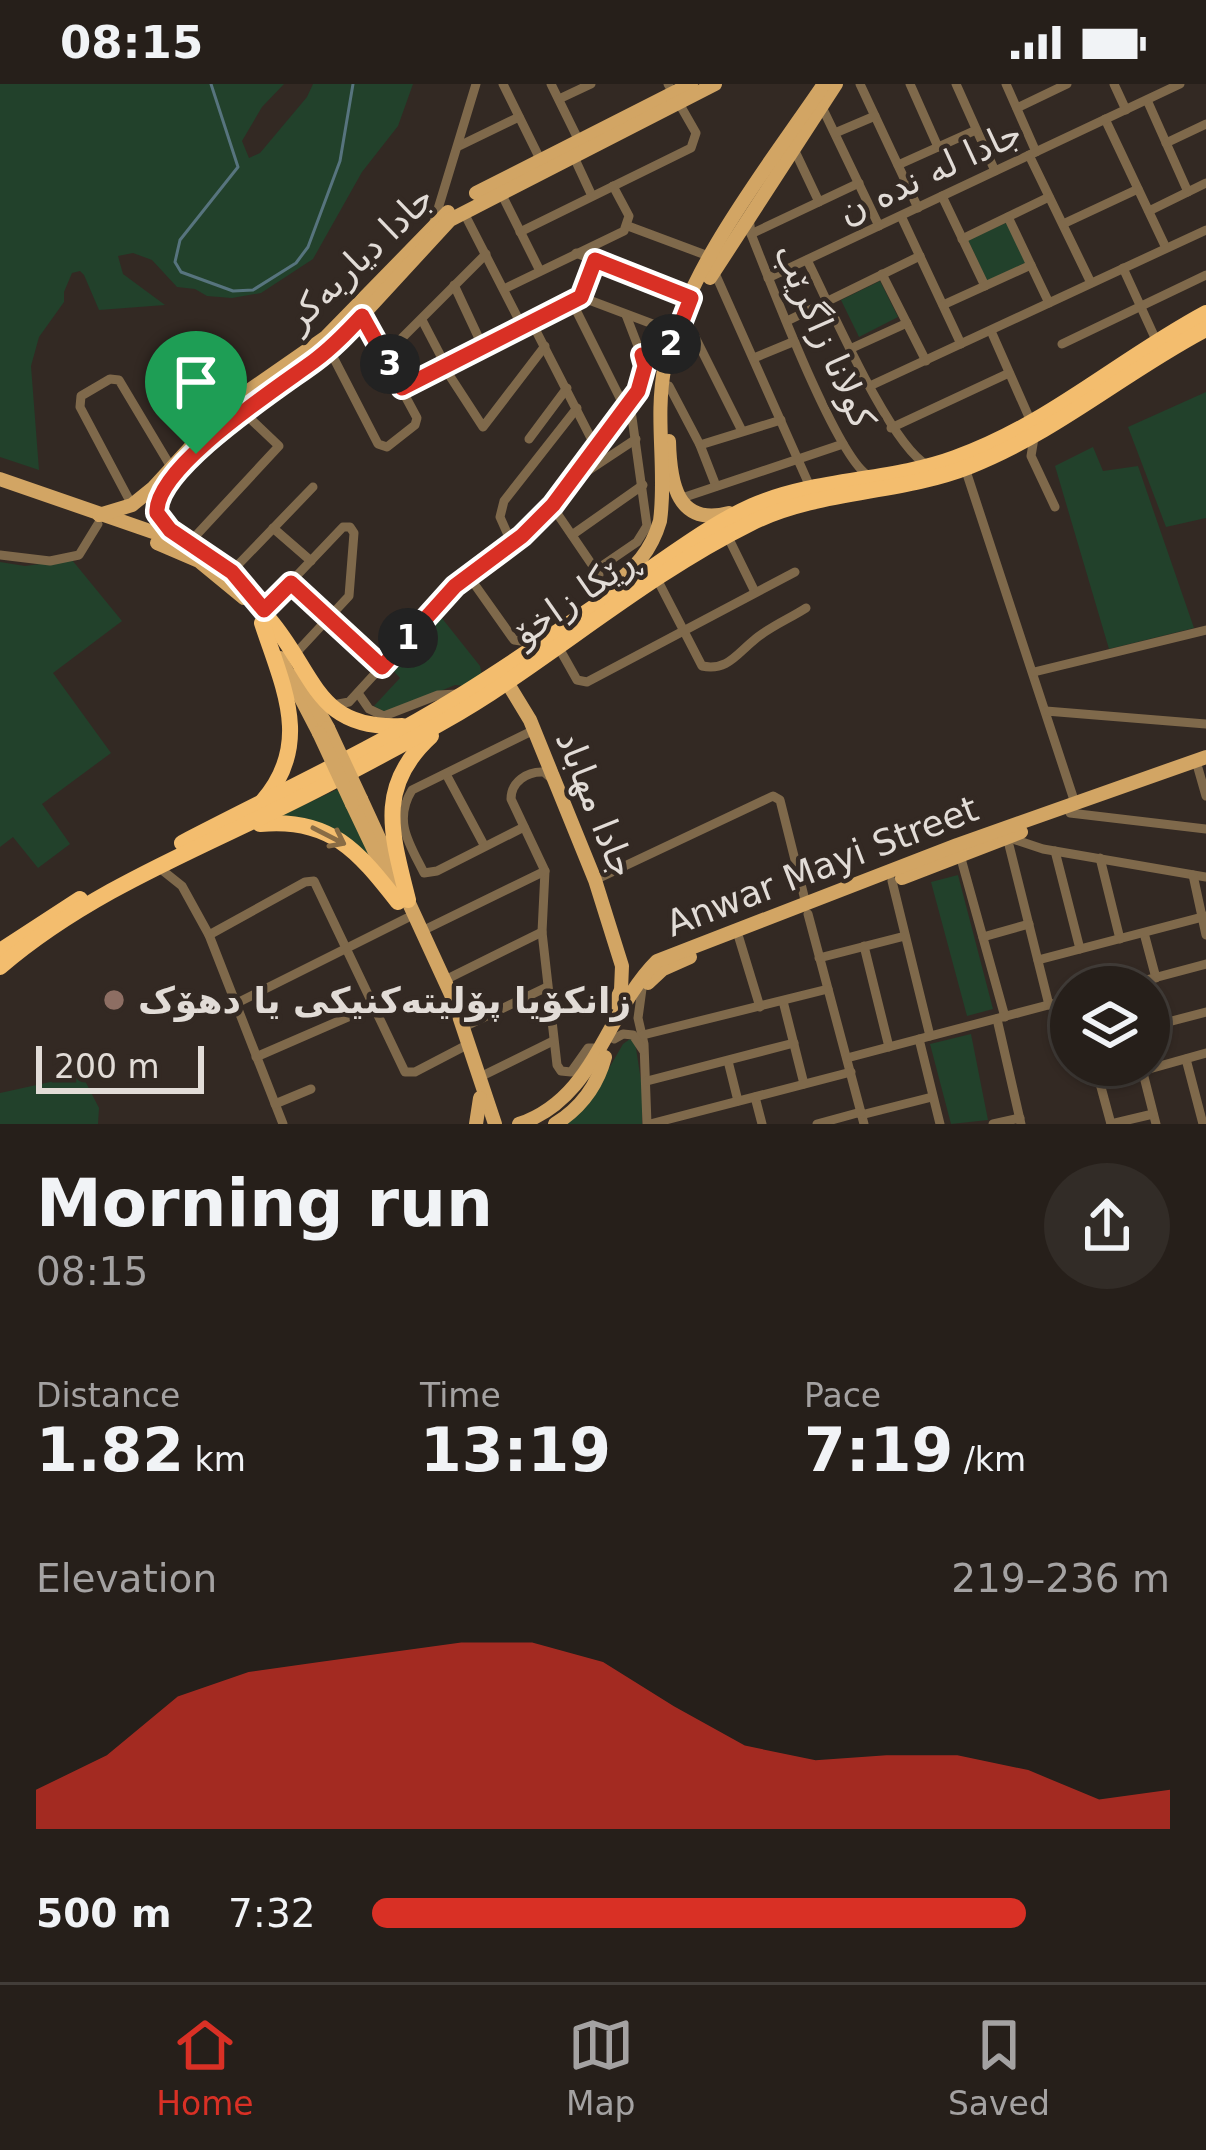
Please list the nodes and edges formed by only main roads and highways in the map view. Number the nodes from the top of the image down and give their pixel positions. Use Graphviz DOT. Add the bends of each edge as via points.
graph roads {
  1 [pos="691,84"];
  2 [pos="715,84"];
  3 [pos="824,84"];
  4 [pos="836,84"];
  5 [pos="673,93"];
  6 [pos="712,264"];
  7 [pos="1206,314"];
  8 [pos="1206,329"];
  9 [pos="665,385"];
  10 [pos="1032,439"];
  11 [pos="193,451"];
  12 [pos="0,483"];
  13 [pos="752,506"];
  14 [pos="98,519"];
  15 [pos="206,554"];
  16 [pos="590,610"];
  17 [pos="265,617"];
  18 [pos="558,640"];
  19 [pos="507,674"];
  20 [pos="458,713"];
  21 [pos="408,725"];
  22 [pos="1203,763"];
  23 [pos="256,808"];
  24 [pos="1073,808"];
  25 [pos="236,831"];
  26 [pos="404,907"];
  27 [pos="807,909"];
  28 [pos="616,945"];
  29 [pos="0,951"];
  30 [pos="657,961"];
  31 [pos="0,967"];
  32 [pos="604,1044"];
  33 [pos="484,1097"];
  34 [pos="488,1122"];
  35 [pos="530,1123"];
  36 [pos="559,1123"];
  1 -- 5 [label="main road, جادا دیاربه‌كر"];
  2 -- 5 [label="main road, جادا دیاربه‌كر"];
  3 -- 6 [label="main road"];
  4 -- 6 [label="main road"];
  5 -- 11 [label="main road, جادا دیاربه‌كر" via="463,211 329,349"];
  5 -- 11 [label="main road, جادا دیاربه‌كر" via="462,201 326,338 231,404"];
  6 -- 9 [label="main road"];
  6 -- 9 [label="main road" via="691,298"];
  7 -- 10 [label="highway, ڕێکا زاخۆ" via="1156,340"];
  8 -- 10 [label="highway, ڕێکا زاخۆ"];
  9 -- 13 [label="main road" via="679,499 699,515"];
  9 -- 16 [label="main road" via="654,542"];
  10 -- 13 [label="highway, ڕێکا زاخۆ"];
  10 -- 18 [label="highway, ڕێکا زاخۆ" via="965,468 773,512"];
  11 -- 14 [label="main road, جادا دیاربه‌كر" via="132,505"];
  11 -- 15 [label="main road, جادا دیاربه‌كر" via="156,503 163,523"];
  12 -- 14 [label="main road"];
  13 -- 16 [label="highway, ڕێکا زاخۆ"];
  14 -- 15 [label="main road"];
  14 -- 17 [label="main road" via="199,561"];
  15 -- 17 [label="main road" via="232,572"];
  16 -- 18 [label="highway, ڕێکا زاخۆ"];
  17 -- 21 [label="highway" via="335,712 368,726"];
  17 -- 23 [label="highway" via="293,729 281,772"];
  17 -- 26 [label="main road, bridge"];
  18 -- 19 [label="highway, ڕێکا زاخۆ"];
  19 -- 20 [label="highway, ڕێکا زاخۆ"];
  19 -- 21 [label="highway, ڕێکا زاخۆ"];
  19 -- 28 [label="main road, جادا مهاباد"];
  20 -- 25 [label="highway, ڕێکا زاخۆ"];
  20 -- 26 [label="highway" via="409,757 396,785 392,832"];
  21 -- 23 [label="highway, ڕێکا زاخۆ"];
  22 -- 24 [label="main road, Anwar Mayi Street"];
  23 -- 29 [label="highway, ڕێکا زاخۆ" via="133,869"];
  24 -- 27 [label="main road, Anwar Mayi Street"];
  24 -- 27 [label="main road, Anwar Mayi Street"];
  25 -- 26 [label="highway, one-way" via="277,822 317,828 359,854"];
  25 -- 31 [label="highway, ڕێکا زاخۆ" via="108,893"];
  26 -- 33 [label="main road"];
  26 -- 33 [label="main road" via="445,980"];
  27 -- 30 [label="main road, Anwar Mayi Street"];
  27 -- 32 [label="main road, Anwar Mayi Street" via="664,969"];
  28 -- 30 [label="main road" via="636,963"];
  28 -- 32 [label="main road, جادا مهاباد" via="623,977"];
  30 -- 32 [label="main road, Anwar Mayi Street"];
  32 -- 33 [label="main road" via="562,1094 535,1111 509,1115"];
  32 -- 35 [label="main road, Anwar Mayi Street" via="572,1092"];
  32 -- 36 [label="main road" via="593,1088"];
  33 -- 34 [label="main road"];
}
